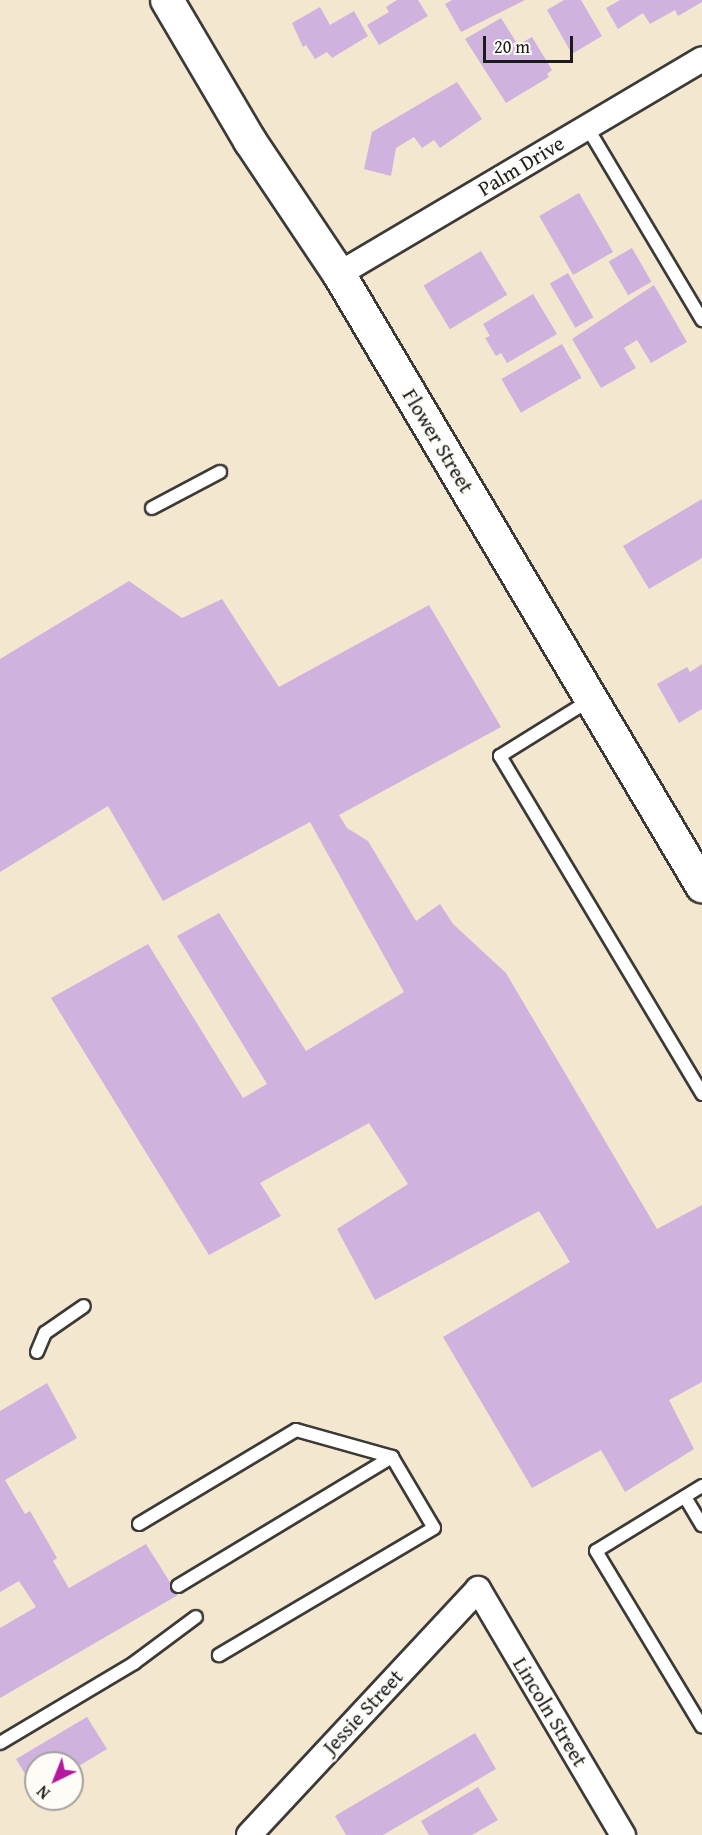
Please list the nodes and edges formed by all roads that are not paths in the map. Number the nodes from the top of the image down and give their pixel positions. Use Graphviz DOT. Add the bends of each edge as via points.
graph roads {
  1 [pos="167,0"];
  2 [pos="702,59"];
  3 [pos="587,127"];
  4 [pos="339,274"];
  5 [pos="702,320"];
  6 [pos="220,472"];
  7 [pos="152,508"];
  8 [pos="591,699"];
  9 [pos="697,868"];
  10 [pos="702,1094"];
  11 [pos="84,1306"];
  12 [pos="38,1352"];
  13 [pos="392,1457"];
  14 [pos="702,1486"];
  15 [pos="685,1497"];
  16 [pos="139,1524"];
  17 [pos="702,1525"];
  18 [pos="178,1586"];
  19 [pos="478,1589"];
  20 [pos="196,1617"];
  21 [pos="219,1655"];
  22 [pos="702,1727"];
  23 [pos="0,1743"];
  24 [pos="249,1835"];
  25 [pos="623,1835"];
  1 -- 4 [label="street, Flower Street" via="250,141"];
  2 -- 3 [label="street, Palm Drive"];
  3 -- 4 [label="street, Palm Drive"];
  3 -- 5 [label="lane"];
  4 -- 8 [label="street, Flower Street"];
  6 -- 7 [label="lane"];
  8 -- 9 [label="street, Flower Street"];
  8 -- 10 [label="lane" via="500,756"];
  11 -- 12 [label="lane" via="45,1332"];
  13 -- 16 [label="lane" via="296,1430"];
  13 -- 18 [label="lane"];
  13 -- 21 [label="lane" via="434,1528"];
  14 -- 15 [label="lane"];
  15 -- 17 [label="lane"];
  15 -- 22 [label="lane" via="596,1551"];
  19 -- 24 [label="street, Jessie Street"];
  19 -- 25 [label="street, Lincoln Street"];
  20 -- 23 [label="lane" via="134,1663"];
}
